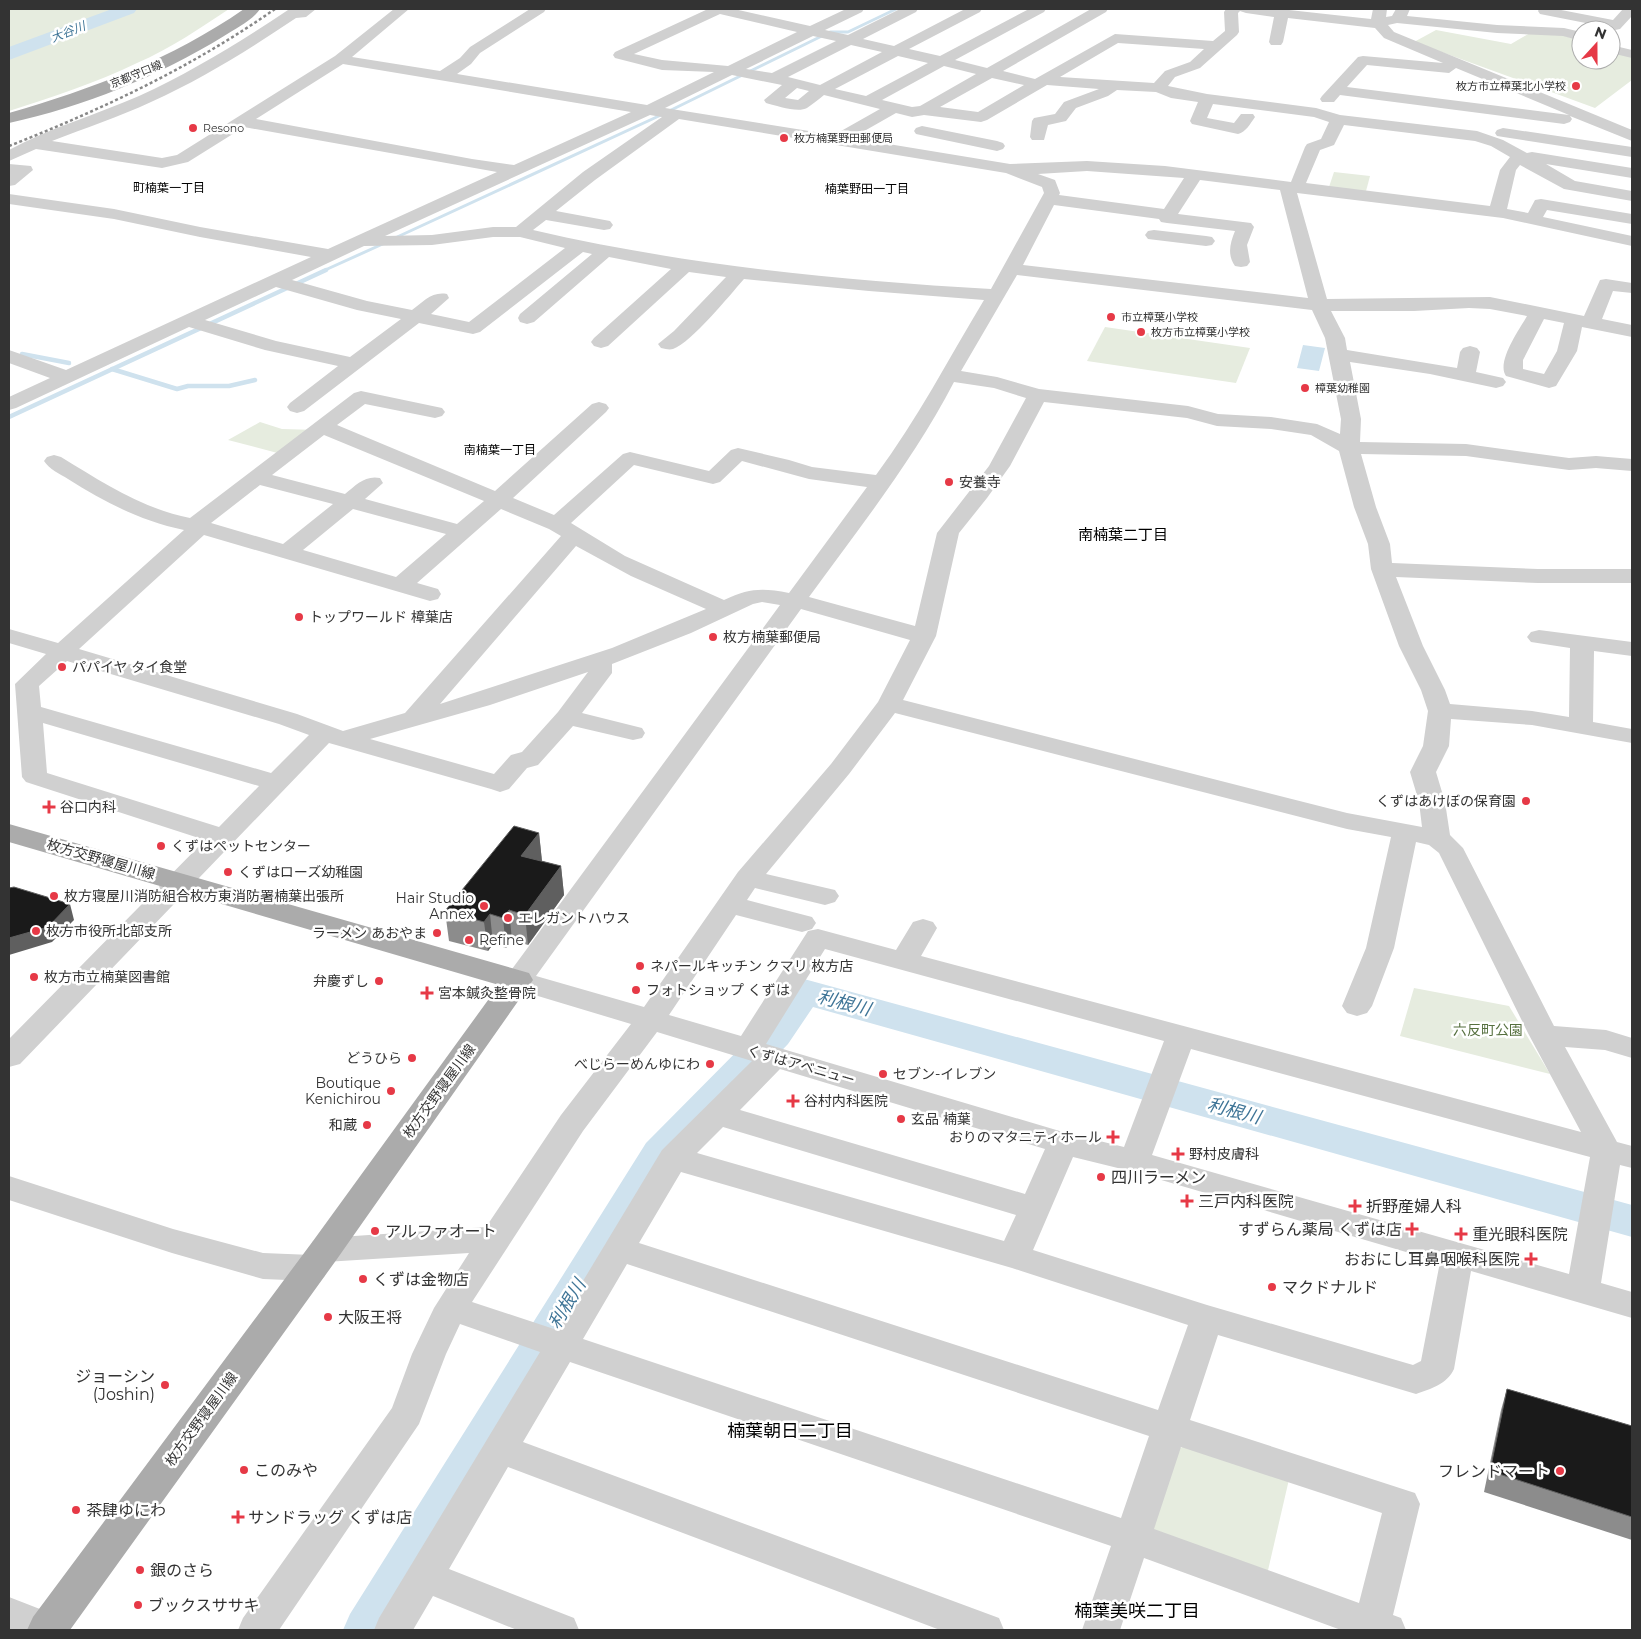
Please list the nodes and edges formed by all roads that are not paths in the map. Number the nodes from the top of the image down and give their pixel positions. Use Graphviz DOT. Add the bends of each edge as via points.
graph roads {
  1 [pos="253,9"];
  2 [pos="309,9"];
  3 [pos="402,9"];
  4 [pos="539,9"];
  5 [pos="719,9"];
  6 [pos="857,9"];
  7 [pos="911,9"];
  8 [pos="975,9"];
  9 [pos="1007,9"];
  10 [pos="1101,9"];
  11 [pos="1234,9"];
  12 [pos="1246,9"];
  13 [pos="1632,9"];
  14 [pos="1546,10"];
  15 [pos="1400,14"];
  16 [pos="1043,15"];
  17 [pos="1377,19"];
  18 [pos="1280,20"];
  19 [pos="1595,20"];
  20 [pos="1621,20"];
  21 [pos="1075,24"];
  22 [pos="1571,30"];
  23 [pos="812,31"];
  24 [pos="1541,31"];
  25 [pos="1564,32"];
  26 [pos="1571,34"];
  27 [pos="1115,38"];
  28 [pos="850,40"];
  29 [pos="1276,42"];
  30 [pos="1218,46"];
  31 [pos="896,50"];
  32 [pos="340,58"];
  33 [pos="1363,60"];
  34 [pos="942,62"];
  35 [pos="1471,70"];
  36 [pos="730,71"];
  37 [pos="990,73"];
  38 [pos="444,75"];
  39 [pos="1350,75"];
  40 [pos="1370,77"];
  41 [pos="774,78"];
  42 [pos="1042,82"];
  43 [pos="794,83"];
  44 [pos="1158,88"];
  45 [pos="1108,89"];
  46 [pos="821,90"];
  47 [pos="1337,90"];
  48 [pos="1486,92"];
  49 [pos="1525,95"];
  50 [pos="1142,98"];
  51 [pos="1208,99"];
  52 [pos="868,101"];
  53 [pos="893,108"];
  54 [pos="650,109"];
  55 [pos="38,110"];
  56 [pos="924,110"];
  57 [pos="1316,113"];
  58 [pos="1515,113"];
  59 [pos="676,114"];
  60 [pos="1247,117"];
  61 [pos="9,118"];
  62 [pos="1338,120"];
  63 [pos="9,122"];
  64 [pos="243,122"];
  65 [pos="1601,124"];
  66 [pos="922,131"];
  67 [pos="1632,136"];
  68 [pos="1038,137"];
  69 [pos="1500,138"];
  70 [pos="836,140"];
  71 [pos="966,140"];
  72 [pos="31,143"];
  73 [pos="997,146"];
  74 [pos="1470,148"];
  75 [pos="1632,152"];
  76 [pos="9,156"];
  77 [pos="948,158"];
  78 [pos="1525,160"];
  79 [pos="9,169"];
  80 [pos="1010,169"];
  81 [pos="516,170"];
  82 [pos="1632,174"];
  83 [pos="1195,175"];
  84 [pos="9,181"];
  85 [pos="1291,186"];
  86 [pos="1632,196"];
  87 [pos="9,199"];
  88 [pos="1050,199"];
  89 [pos="1632,205"];
  90 [pos="1497,213"];
  91 [pos="543,214"];
  92 [pos="1168,216"];
  93 [pos="1626,218"];
  94 [pos="1533,220"];
  95 [pos="604,225"];
  96 [pos="520,232"];
  97 [pos="1597,233"];
  98 [pos="1632,241"];
  99 [pos="359,242"];
  100 [pos="580,245"];
  101 [pos="607,250"];
  102 [pos="330,256"];
  103 [pos="686,265"];
  104 [pos="1012,269"];
  105 [pos="740,273"];
  106 [pos="276,281"];
  107 [pos="531,283"];
  108 [pos="1632,288"];
  109 [pos="561,289"];
  110 [pos="998,295"];
  111 [pos="440,298"];
  112 [pos="1319,305"];
  113 [pos="1538,313"];
  114 [pos="416,316"];
  115 [pos="527,318"];
  116 [pos="188,321"];
  117 [pos="1583,321"];
  118 [pos="1632,331"];
  119 [pos="601,342"];
  120 [pos="668,344"];
  121 [pos="1470,352"];
  122 [pos="1338,355"];
  123 [pos="9,356"];
  124 [pos="353,364"];
  125 [pos="948,375"];
  126 [pos="1466,375"];
  127 [pos="66,378"];
  128 [pos="1496,382"];
  129 [pos="1038,395"];
  130 [pos="9,404"];
  131 [pos="297,407"];
  132 [pos="599,408"];
  133 [pos="435,412"];
  134 [pos="323,427"];
  135 [pos="1349,448"];
  136 [pos="54,461"];
  137 [pos="1568,464"];
  138 [pos="1632,465"];
  139 [pos="256,477"];
  140 [pos="1632,481"];
  141 [pos="882,482"];
  142 [pos="372,483"];
  143 [pos="499,500"];
  144 [pos="349,502"];
  145 [pos="200,527"];
  146 [pos="565,530"];
  147 [pos="462,532"];
  148 [pos="287,552"];
  149 [pos="1382,569"];
  150 [pos="1632,576"];
  151 [pos="402,584"];
  152 [pos="430,594"];
  153 [pos="796,601"];
  154 [pos="726,609"];
  155 [pos="9,636"];
  156 [pos="924,636"];
  157 [pos="1539,637"];
  158 [pos="1582,643"];
  159 [pos="1632,650"];
  160 [pos="62,653"];
  161 [pos="600,659"];
  162 [pos="889,704"];
  163 [pos="1440,711"];
  164 [pos="31,712"];
  165 [pos="567,717"];
  166 [pos="414,719"];
  167 [pos="1581,727"];
  168 [pos="633,733"];
  169 [pos="334,736"];
  170 [pos="1632,736"];
  171 [pos="277,783"];
  172 [pos="1405,832"];
  173 [pos="9,833"];
  174 [pos="224,837"];
  175 [pos="1437,838"];
  176 [pos="748,878"];
  177 [pos="180,882"];
  178 [pos="825,896"];
  179 [pos="730,905"];
  180 [pos="802,923"];
  181 [pos="923,928"];
  182 [pos="904,961"];
  183 [pos="518,980"];
  184 [pos="1357,1006"];
  185 [pos="650,1020"];
  186 [pos="1544,1035"];
  187 [pos="1181,1036"];
  188 [pos="1632,1048"];
  189 [pos="761,1054"];
  190 [pos="9,1057"];
  191 [pos="717,1114"];
  192 [pos="1063,1143"];
  193 [pos="1620,1154"];
  194 [pos="673,1158"];
  195 [pos="1134,1162"];
  196 [pos="9,1188"];
  197 [pos="1034,1209"];
  198 [pos="495,1239"];
  199 [pos="619,1249"];
  200 [pos="1458,1255"];
  201 [pos="1014,1256"];
  202 [pos="318,1259"];
  203 [pos="1583,1291"];
  204 [pos="1632,1305"];
  205 [pos="452,1308"];
  206 [pos="1207,1318"];
  207 [pos="562,1346"];
  208 [pos="1171,1429"];
  209 [pos="500,1449"];
  210 [pos="1133,1538"];
  211 [pos="425,1576"];
  212 [pos="9,1614"];
  213 [pos="1380,1628"];
  214 [pos="48,1630"];
  215 [pos="256,1630"];
  216 [pos="393,1630"];
  217 [pos="560,1630"];
  218 [pos="985,1630"];
  219 [pos="1101,1630"];
  1 -- 55 [label="main road, 京都守口線" via="198,46 158,65"];
  2 -- 72 [label="street" via="301,14 293,13 195,75 125,108"];
  3 -- 32 [label="street"];
  4 -- 38 [label="street" via="480,46 466,61"];
  5 -- 23 [label="street"];
  5 -- 36 [label="street" via="620,55 662,64"];
  6 -- 23 [label="street"];
  7 -- 28 [label="street"];
  8 -- 31 [label="street"];
  9 -- 16 [label="street"];
  10 -- 21 [label="street"];
  11 -- 30 [label="street" via="1231,12 1232,32"];
  12 -- 18 [label="street"];
  13 -- 20 [label="street"];
  14 -- 19 [label="street"];
  14 -- 24 [label="street"];
  15 -- 17 [label="street"];
  15 -- 24 [label="street"];
  16 -- 21 [label="street"];
  16 -- 34 [label="street"];
  17 -- 18 [label="street" via="1334,20 1328,31"];
  17 -- 33 [label="street" via="1372,26 1383,38"];
  17 -- 35 [label="street" via="1389,35"];
  18 -- 29 [label="street"];
  21 -- 27 [label="street" via="1116,33"];
  21 -- 37 [label="street"];
  22 -- 25 [label="street"];
  23 -- 28 [label="street"];
  23 -- 36 [label="street"];
  24 -- 25 [label="street"];
  25 -- 26 [label="street"];
  27 -- 30 [label="street"];
  27 -- 42 [label="street"];
  28 -- 31 [label="street"];
  28 -- 41 [label="street"];
  30 -- 44 [label="street" via="1195,65 1170,74"];
  31 -- 34 [label="street"];
  31 -- 46 [label="street"];
  32 -- 38 [label="street"];
  32 -- 64 [label="street"];
  33 -- 35 [label="street"];
  33 -- 39 [label="street"];
  34 -- 37 [label="street"];
  34 -- 52 [label="street"];
  35 -- 49 [label="street"];
  36 -- 41 [label="street"];
  36 -- 54 [label="street"];
  37 -- 42 [label="street"];
  37 -- 56 [label="street"];
  38 -- 54 [label="street"];
  39 -- 40 [label="street"];
  39 -- 47 [label="street"];
  41 -- 43 [label="street"];
  42 -- 45 [label="street"];
  42 -- 56 [label="street" via="980,117"];
  43 -- 46 [label="street"];
  43 -- 46 [label="street" via="772,100 801,105"];
  44 -- 45 [label="street"];
  44 -- 51 [label="street"];
  45 -- 50 [label="street"];
  45 -- 68 [label="street" via="1070,105 1060,118 1040,121"];
  46 -- 52 [label="street"];
  47 -- 57 [label="street"];
  47 -- 58 [label="street"];
  48 -- 49 [label="street"];
  49 -- 58 [label="street"];
  49 -- 65 [label="street"];
  51 -- 57 [label="street"];
  51 -- 60 [label="street" via="1198,121 1238,129"];
  52 -- 53 [label="street"];
  53 -- 56 [label="street" via="912,112"];
  53 -- 70 [label="street"];
  54 -- 59 [label="street"];
  54 -- 81 [label="street"];
  55 -- 61 [label="main road, 京都守口線"];
  55 -- 63 [label="main road"];
  57 -- 62 [label="street"];
  58 -- 65 [label="street"];
  58 -- 69 [label="street"];
  59 -- 70 [label="street"];
  59 -- 91 [label="street" via="589,176"];
  62 -- 69 [label="street"];
  62 -- 85 [label="street" via="1328,142 1312,147 1302,179"];
  64 -- 72 [label="street" via="176,162 162,163"];
  64 -- 81 [label="street"];
  65 -- 67 [label="street"];
  66 -- 71 [label="street"];
  69 -- 74 [label="street"];
  69 -- 75 [label="street"];
  69 -- 78 [label="street"];
  70 -- 77 [label="street"];
  71 -- 73 [label="street"];
  71 -- 77 [label="street"];
  72 -- 76 [label="street"];
  77 -- 80 [label="street"];
  78 -- 82 [label="street" via="1532,157"];
  78 -- 86 [label="street" via="1570,186"];
  78 -- 90 [label="street" via="1514,161 1508,170"];
  79 -- 84 [label="street" via="25,170"];
  80 -- 83 [label="street" via="1087,166"];
  80 -- 88 [label="street" via="1049,184"];
  81 -- 99 [label="street"];
  83 -- 85 [label="street"];
  83 -- 92 [label="street"];
  85 -- 90 [label="street"];
  85 -- 112 [label="street"];
  87 -- 102 [label="street" via="114,214"];
  88 -- 92 [label="street"];
  88 -- 104 [label="street"];
  89 -- 93 [label="street"];
  90 -- 94 [label="street"];
  91 -- 95 [label="street"];
  91 -- 96 [label="street"];
  92 -- 92 [label="street" via="1245,228 1240,253 1151,240"];
  93 -- 94 [label="street" via="1541,204"];
  93 -- 97 [label="street"];
  94 -- 97 [label="street"];
  96 -- 99 [label="street" via="432,240"];
  96 -- 100 [label="street"];
  97 -- 98 [label="street"];
  99 -- 102 [label="street"];
  100 -- 101 [label="street"];
  100 -- 107 [label="street"];
  101 -- 103 [label="street"];
  101 -- 109 [label="street"];
  102 -- 106 [label="street"];
  103 -- 105 [label="street"];
  103 -- 119 [label="street"];
  104 -- 110 [label="street"];
  104 -- 112 [label="street"];
  105 -- 110 [label="street" via="870,287"];
  105 -- 120 [label="street"];
  106 -- 114 [label="street" via="364,306"];
  106 -- 116 [label="street"];
  107 -- 109 [label="street"];
  107 -- 114 [label="street" via="473,328"];
  108 -- 117 [label="street" via="1606,284"];
  109 -- 115 [label="street"];
  110 -- 125 [label="street"];
  111 -- 114 [label="street"];
  112 -- 113 [label="street" via="1469,302"];
  112 -- 122 [label="street" via="1335,338"];
  113 -- 117 [label="street"];
  113 -- 117 [label="street" via="1547,340"];
  114 -- 124 [label="street"];
  116 -- 124 [label="street" via="272,346"];
  116 -- 127 [label="street"];
  117 -- 118 [label="street"];
  121 -- 126 [label="street"];
  122 -- 126 [label="street"];
  122 -- 135 [label="street" via="1350,419"];
  123 -- 127 [label="street"];
  124 -- 131 [label="street"];
  125 -- 129 [label="street" via="997,383"];
  125 -- 141 [label="street" via="923,422"];
  126 -- 128 [label="street"];
  127 -- 130 [label="street"];
  129 -- 135 [label="street" via="1188,412 1217,420 1317,430"];
  129 -- 156 [label="street" via="1014,443 984,490 948,533"];
  132 -- 143 [label="street"];
  133 -- 134 [label="street" via="361,398"];
  134 -- 139 [label="street"];
  134 -- 143 [label="street"];
  135 -- 137 [label="street" via="1466,450"];
  135 -- 149 [label="street" via="1379,544"];
  136 -- 145 [label="street" via="134,508 171,522"];
  137 -- 138 [label="street"];
  137 -- 140 [label="street"];
  139 -- 144 [label="street"];
  139 -- 145 [label="street" via="200,520"];
  141 -- 146 [label="street" via="809,473 738,454 713,478 630,458"];
  141 -- 153 [label="street"];
  142 -- 144 [label="street"];
  143 -- 146 [label="street"];
  143 -- 147 [label="street"];
  144 -- 147 [label="street"];
  144 -- 148 [label="street"];
  145 -- 148 [label="street"];
  145 -- 160 [label="street"];
  146 -- 154 [label="street" via="634,571"];
  146 -- 166 [label="street"];
  147 -- 151 [label="street"];
  148 -- 151 [label="street"];
  149 -- 150 [label="street" via="1495,576"];
  149 -- 163 [label="street"];
  151 -- 152 [label="street"];
  153 -- 154 [label="street" via="762,595"];
  153 -- 156 [label="street"];
  153 -- 183 [label="street"];
  154 -- 161 [label="street"];
  155 -- 160 [label="street"];
  156 -- 162 [label="street"];
  157 -- 158 [label="street"];
  158 -- 159 [label="street"];
  158 -- 167 [label="street"];
  160 -- 164 [label="street" via="27,684"];
  160 -- 169 [label="street"];
  161 -- 165 [label="street" via="600,673"];
  161 -- 166 [label="street"];
  162 -- 172 [label="street" via="1340,819"];
  162 -- 176 [label="street" via="840,769"];
  163 -- 167 [label="street" via="1532,718"];
  163 -- 175 [label="street" via="1436,746 1423,772 1432,802"];
  164 -- 171 [label="street"];
  164 -- 174 [label="street" via="36,777"];
  165 -- 168 [label="street"];
  165 -- 169 [label="street" via="529,760 520,760 500,784"];
  166 -- 169 [label="street"];
  167 -- 170 [label="street"];
  169 -- 171 [label="street"];
  171 -- 174 [label="street"];
  172 -- 175 [label="street"];
  172 -- 184 [label="street" via="1380,948"];
  173 -- 177 [label="main road, 枚方交野寝屋川線"];
  174 -- 177 [label="street"];
  175 -- 186 [label="street" via="1450,848"];
  176 -- 178 [label="street"];
  176 -- 179 [label="street"];
  177 -- 183 [label="main road, 枚方交野寝屋川線"];
  177 -- 190 [label="street"];
  179 -- 180 [label="street"];
  179 -- 185 [label="street"];
  181 -- 182 [label="street"];
  182 -- 187 [label="street"];
  182 -- 189 [label="street" via="818,938"];
  183 -- 185 [label="street, くずはアベニュー"];
  183 -- 202 [label="main road, 枚方交野寝屋川線"];
  185 -- 189 [label="street, くずはアベニュー"];
  185 -- 198 [label="street" via="572,1123"];
  186 -- 188 [label="street" via="1606,1040"];
  186 -- 193 [label="street"];
  187 -- 193 [label="street"];
  187 -- 195 [label="street"];
  189 -- 191 [label="street"];
  189 -- 192 [label="street, くずはアベニュー"];
  191 -- 194 [label="street"];
  191 -- 197 [label="street"];
  192 -- 195 [label="street, くずはアベニュー"];
  192 -- 197 [label="street"];
  193 -- 203 [label="street"];
  194 -- 199 [label="street"];
  194 -- 201 [label="street"];
  195 -- 200 [label="street, くずはアベニュー"];
  196 -- 202 [label="street" via="172,1241 263,1266"];
  197 -- 201 [label="street"];
  198 -- 202 [label="street"];
  198 -- 205 [label="street"];
  199 -- 207 [label="street"];
  199 -- 208 [label="street"];
  200 -- 203 [label="street, くずはアベニュー"];
  200 -- 206 [label="street" via="1438,1369 1416,1380"];
  201 -- 206 [label="street"];
  202 -- 214 [label="main road, 枚方交野寝屋川線"];
  203 -- 204 [label="street, くずはアベニュー"];
  205 -- 207 [label="street"];
  205 -- 215 [label="street" via="428,1354 407,1414"];
  206 -- 208 [label="street"];
  207 -- 209 [label="street"];
  207 -- 210 [label="street"];
  208 -- 210 [label="street"];
  208 -- 213 [label="street" via="1402,1504"];
  209 -- 211 [label="street"];
  209 -- 218 [label="street"];
  210 -- 213 [label="street"];
  210 -- 219 [label="street"];
  211 -- 216 [label="street"];
  211 -- 217 [label="street"];
  212 -- 214 [label="street"];
}
